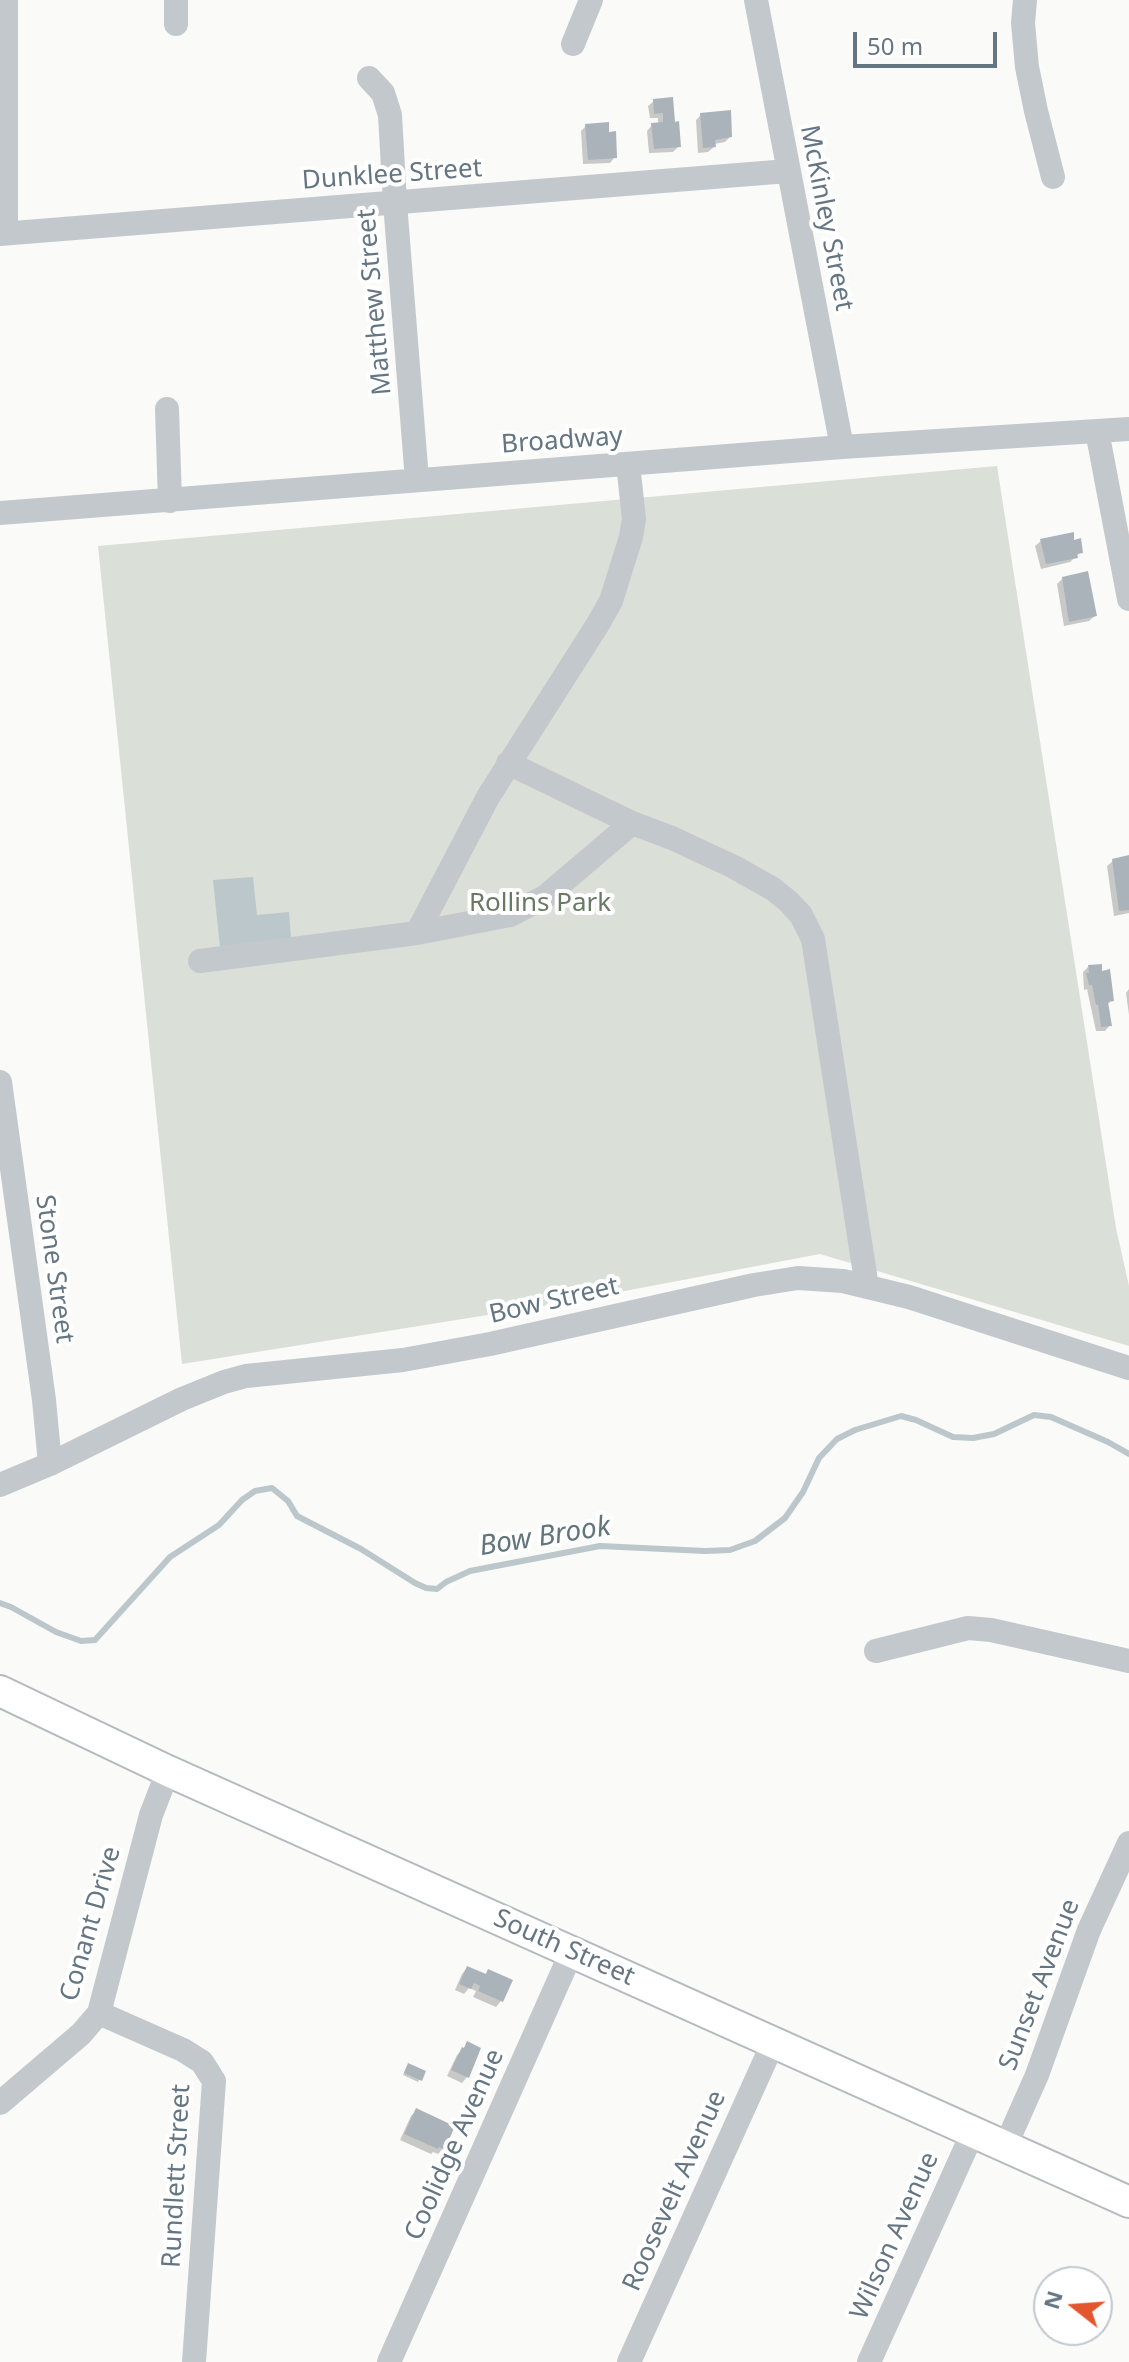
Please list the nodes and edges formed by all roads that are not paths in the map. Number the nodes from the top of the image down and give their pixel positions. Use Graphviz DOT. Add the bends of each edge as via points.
graph roads {
  1 [pos="6,0"];
  2 [pos="591,0"];
  3 [pos="756,0"];
  4 [pos="1025,0"];
  5 [pos="573,44"];
  6 [pos="369,78"];
  7 [pos="788,171"];
  8 [pos="1053,177"];
  9 [pos="395,203"];
  10 [pos="3,234"];
  11 [pos="167,409"];
  12 [pos="1129,429"];
  13 [pos="1097,431"];
  14 [pos="842,447"];
  15 [pos="628,464"];
  16 [pos="417,480"];
  17 [pos="170,501"];
  18 [pos="0,513"];
  19 [pos="1129,599"];
  20 [pos="508,763"];
  21 [pos="632,823"];
  22 [pos="417,933"];
  23 [pos="200,961"];
  24 [pos="0,1082"];
  25 [pos="867,1287"];
  26 [pos="1129,1368"];
  27 [pos="50,1464"];
  28 [pos="0,1485"];
  29 [pos="876,1651"];
  30 [pos="1129,1661"];
  31 [pos="0,1691"];
  32 [pos="168,1771"];
  33 [pos="1129,1843"];
  34 [pos="572,1951"];
  35 [pos="99,2013"];
  36 [pos="773,2043"];
  37 [pos="0,2103"];
  38 [pos="973,2132"];
  39 [pos="1005,2147"];
  40 [pos="1129,2202"];
  41 [pos="194,2362"];
  42 [pos="389,2362"];
  43 [pos="629,2362"];
  44 [pos="869,2362"];
  1 -- 10 [label="street"];
  2 -- 5 [label="street"];
  3 -- 7 [label="street, McKinley Street"];
  4 -- 8 [label="street" via="1027,67"];
  6 -- 9 [label="street, Matthew Street" via="383,93 390,115"];
  7 -- 9 [label="street, Dunklee Street"];
  7 -- 14 [label="street, McKinley Street"];
  9 -- 10 [label="street, Dunklee Street"];
  9 -- 16 [label="street, Matthew Street"];
  11 -- 17 [label="street"];
  12 -- 13 [label="street, Broadway"];
  13 -- 14 [label="street, Broadway"];
  13 -- 19 [label="street"];
  14 -- 15 [label="street, Broadway"];
  15 -- 16 [label="street, Broadway"];
  15 -- 20 [label="street" via="634,519 611,601"];
  16 -- 17 [label="street, Broadway"];
  17 -- 18 [label="street, Broadway"];
  20 -- 21 [label="street"];
  20 -- 22 [label="street"];
  21 -- 22 [label="street" via="545,897 510,915"];
  21 -- 25 [label="street" via="734,867 773,889 801,915 813,939"];
  22 -- 23 [label="street"];
  24 -- 27 [label="street, Stone Street"];
  25 -- 26 [label="street, Bow Street"];
  25 -- 27 [label="street, Bow Street" via="798,1278 403,1360 246,1376 182,1399"];
  27 -- 28 [label="street, Bow Street"];
  29 -- 30 [label="street" via="968,1628"];
  31 -- 32 [label="main road, South Street"];
  32 -- 34 [label="main road, South Street"];
  32 -- 35 [label="street, Conant Drive" via="151,1815"];
  33 -- 39 [label="street, Sunset Avenue" via="1089,1930"];
  34 -- 36 [label="main road, South Street"];
  34 -- 42 [label="street, Coolidge Avenue"];
  35 -- 37 [label="street, Conant Drive"];
  35 -- 41 [label="street, Rundlett Street" via="183,2050 202,2062 214,2081"];
  36 -- 38 [label="main road, South Street"];
  36 -- 43 [label="street, Roosevelt Avenue"];
  38 -- 39 [label="main road, South Street"];
  38 -- 44 [label="street, Wilson Avenue"];
  39 -- 40 [label="main road, South Street"];
}
